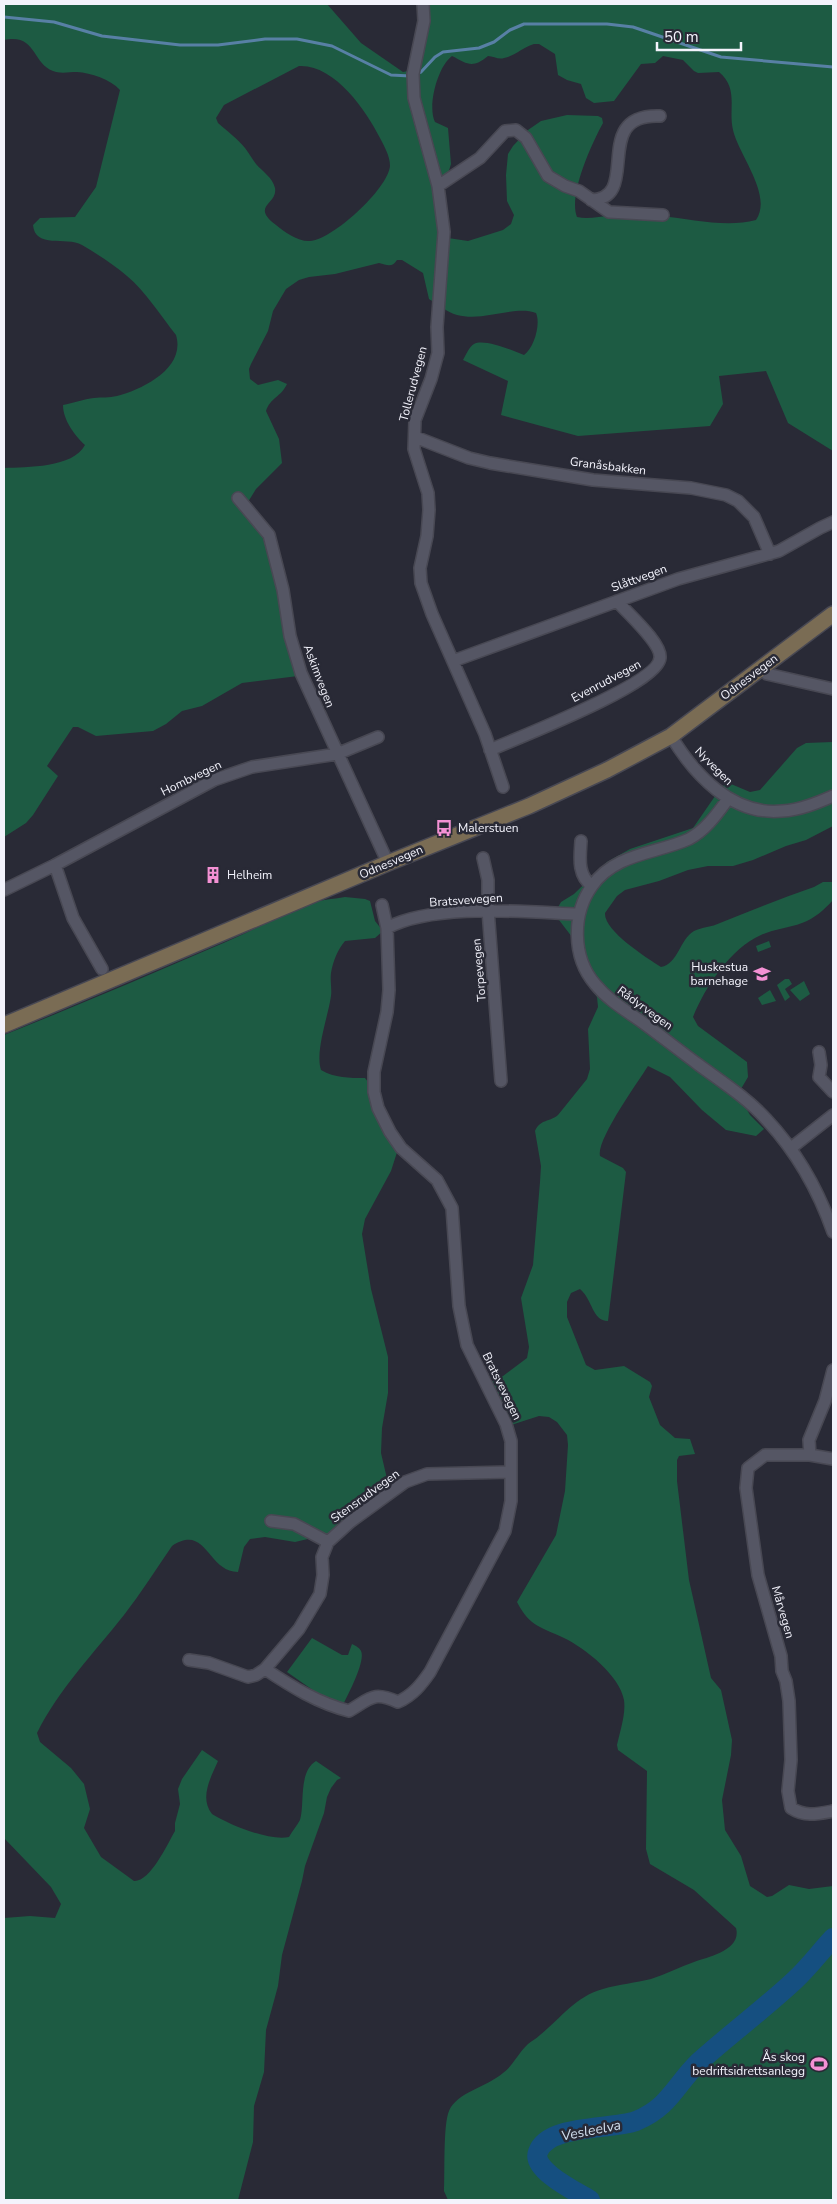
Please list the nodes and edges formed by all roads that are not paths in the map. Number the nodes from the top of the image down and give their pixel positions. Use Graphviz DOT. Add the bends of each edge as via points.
graph roads {
  1 [pos="423,4"];
  2 [pos="660,116"];
  3 [pos="438,186"];
  4 [pos="591,200"];
  5 [pos="663,215"];
  6 [pos="415,437"];
  7 [pos="238,498"];
  8 [pos="833,522"];
  9 [pos="770,554"];
  10 [pos="616,601"];
  11 [pos="833,614"];
  12 [pos="453,661"];
  13 [pos="767,674"];
  14 [pos="833,689"];
  15 [pos="671,736"];
  16 [pos="378,737"];
  17 [pos="490,750"];
  18 [pos="337,754"];
  19 [pos="503,787"];
  20 [pos="833,796"];
  21 [pos="728,799"];
  22 [pos="580,841"];
  23 [pos="483,858"];
  24 [pos="388,862"];
  25 [pos="56,865"];
  26 [pos="592,886"];
  27 [pos="4,890"];
  28 [pos="382,905"];
  29 [pos="488,910"];
  30 [pos="579,914"];
  31 [pos="387,928"];
  32 [pos="102,969"];
  33 [pos="4,1026"];
  34 [pos="819,1052"];
  35 [pos="502,1081"];
  36 [pos="833,1092"];
  37 [pos="833,1115"];
  38 [pos="791,1148"];
  39 [pos="833,1232"];
  40 [pos="833,1370"];
  41 [pos="810,1455"];
  42 [pos="833,1459"];
  43 [pos="510,1472"];
  44 [pos="271,1521"];
  45 [pos="328,1542"];
  46 [pos="189,1660"];
  47 [pos="265,1669"];
  48 [pos="833,1811"];
  1 -- 3 [label="street, Tollerudvegen" via="424,21 413,74 414,98"];
  2 -- 4 [label="street" via="633,121 623,131 613,190 607,197"];
  3 -- 4 [label="street" via="480,158 505,132 516,130 526,138 548,176"];
  3 -- 6 [label="street, Tollerudvegen" via="444,232 438,353 415,420"];
  4 -- 5 [label="street" via="609,212"];
  6 -- 9 [label="street, Granåsbakken" via="490,463 594,480 691,488 726,495 738,501 754,517"];
  6 -- 12 [label="street, Tollerudvegen" via="414,449 430,510 420,568 421,583"];
  7 -- 18 [label="street, Askimvegen" via="269,535 301,673"];
  8 -- 9 [label="street, Slåttvegen"];
  9 -- 10 [label="street, Slåttvegen" via="678,578"];
  10 -- 12 [label="street, Slåttvegen"];
  10 -- 17 [label="street, Evenrudvegen" via="657,646 661,657 658,666 647,676 603,701"];
  11 -- 15 [label="main road, Odnesvegen"];
  12 -- 17 [label="street, Tollerudvegen"];
  13 -- 14 [label="street"];
  15 -- 21 [label="street, Nyvegen" via="687,761"];
  15 -- 24 [label="main road, Odnesvegen" via="529,806"];
  16 -- 18 [label="street, Hombvegen"];
  17 -- 19 [label="street, Tollerudvegen"];
  18 -- 24 [label="street, Askimvegen"];
  18 -- 25 [label="street, Hombvegen" via="252,767 214,780"];
  20 -- 21 [label="street, Nyvegen" via="780,812 757,809"];
  21 -- 26 [label="street, Rådyrvegen" via="700,832 689,839 626,859 609,869"];
  22 -- 26 [label="street" via="579,865 586,882"];
  23 -- 29 [label="street, Torpevegen" via="488,880"];
  24 -- 33 [label="main road, Odnesvegen"];
  25 -- 27 [label="street, Hombvegen"];
  25 -- 32 [label="street" via="73,918"];
  26 -- 30 [label="street, Rådyrvegen"];
  28 -- 31 [label="street, Bratsvevegen"];
  29 -- 30 [label="street, Bratsvevegen"];
  29 -- 31 [label="street, Bratsvevegen" via="414,918"];
  29 -- 35 [label="street, Torpevegen"];
  30 -- 38 [label="street, Rådyrvegen" via="580,957 594,983 612,1002 747,1102"];
  31 -- 43 [label="street, Bratsvevegen" via="389,990 374,1072 374,1092 390,1132 401,1148 437,1180 452,1208 459,1306 467,1345 506,1424 511,1441"];
  34 -- 36 [label="street" via="819,1077"];
  37 -- 38 [label="street"];
  38 -- 39 [label="street, Rådyrvegen" via="804,1166"];
  40 -- 41 [label="street" via="826,1401 808,1440"];
  41 -- 42 [label="street, Mårvegen"];
  41 -- 48 [label="street, Mårvegen" via="765,1455 748,1468 746,1488 758,1575 781,1656 789,1701 791,1760 788,1791 791,1808 801,1814"];
  43 -- 45 [label="street, Stensrudvegen" via="427,1474 405,1482"];
  43 -- 47 [label="street, Bratsvevegen" via="511,1501 505,1531 430,1672 408,1698 398,1702 383,1695 373,1697 349,1711 293,1688"];
  44 -- 45 [label="street, Stensrudvegen" via="294,1524"];
  45 -- 47 [label="street, Stensrudvegen" via="322,1557 324,1575 320,1594 299,1628"];
  46 -- 47 [label="street" via="210,1663 248,1677"];
}
